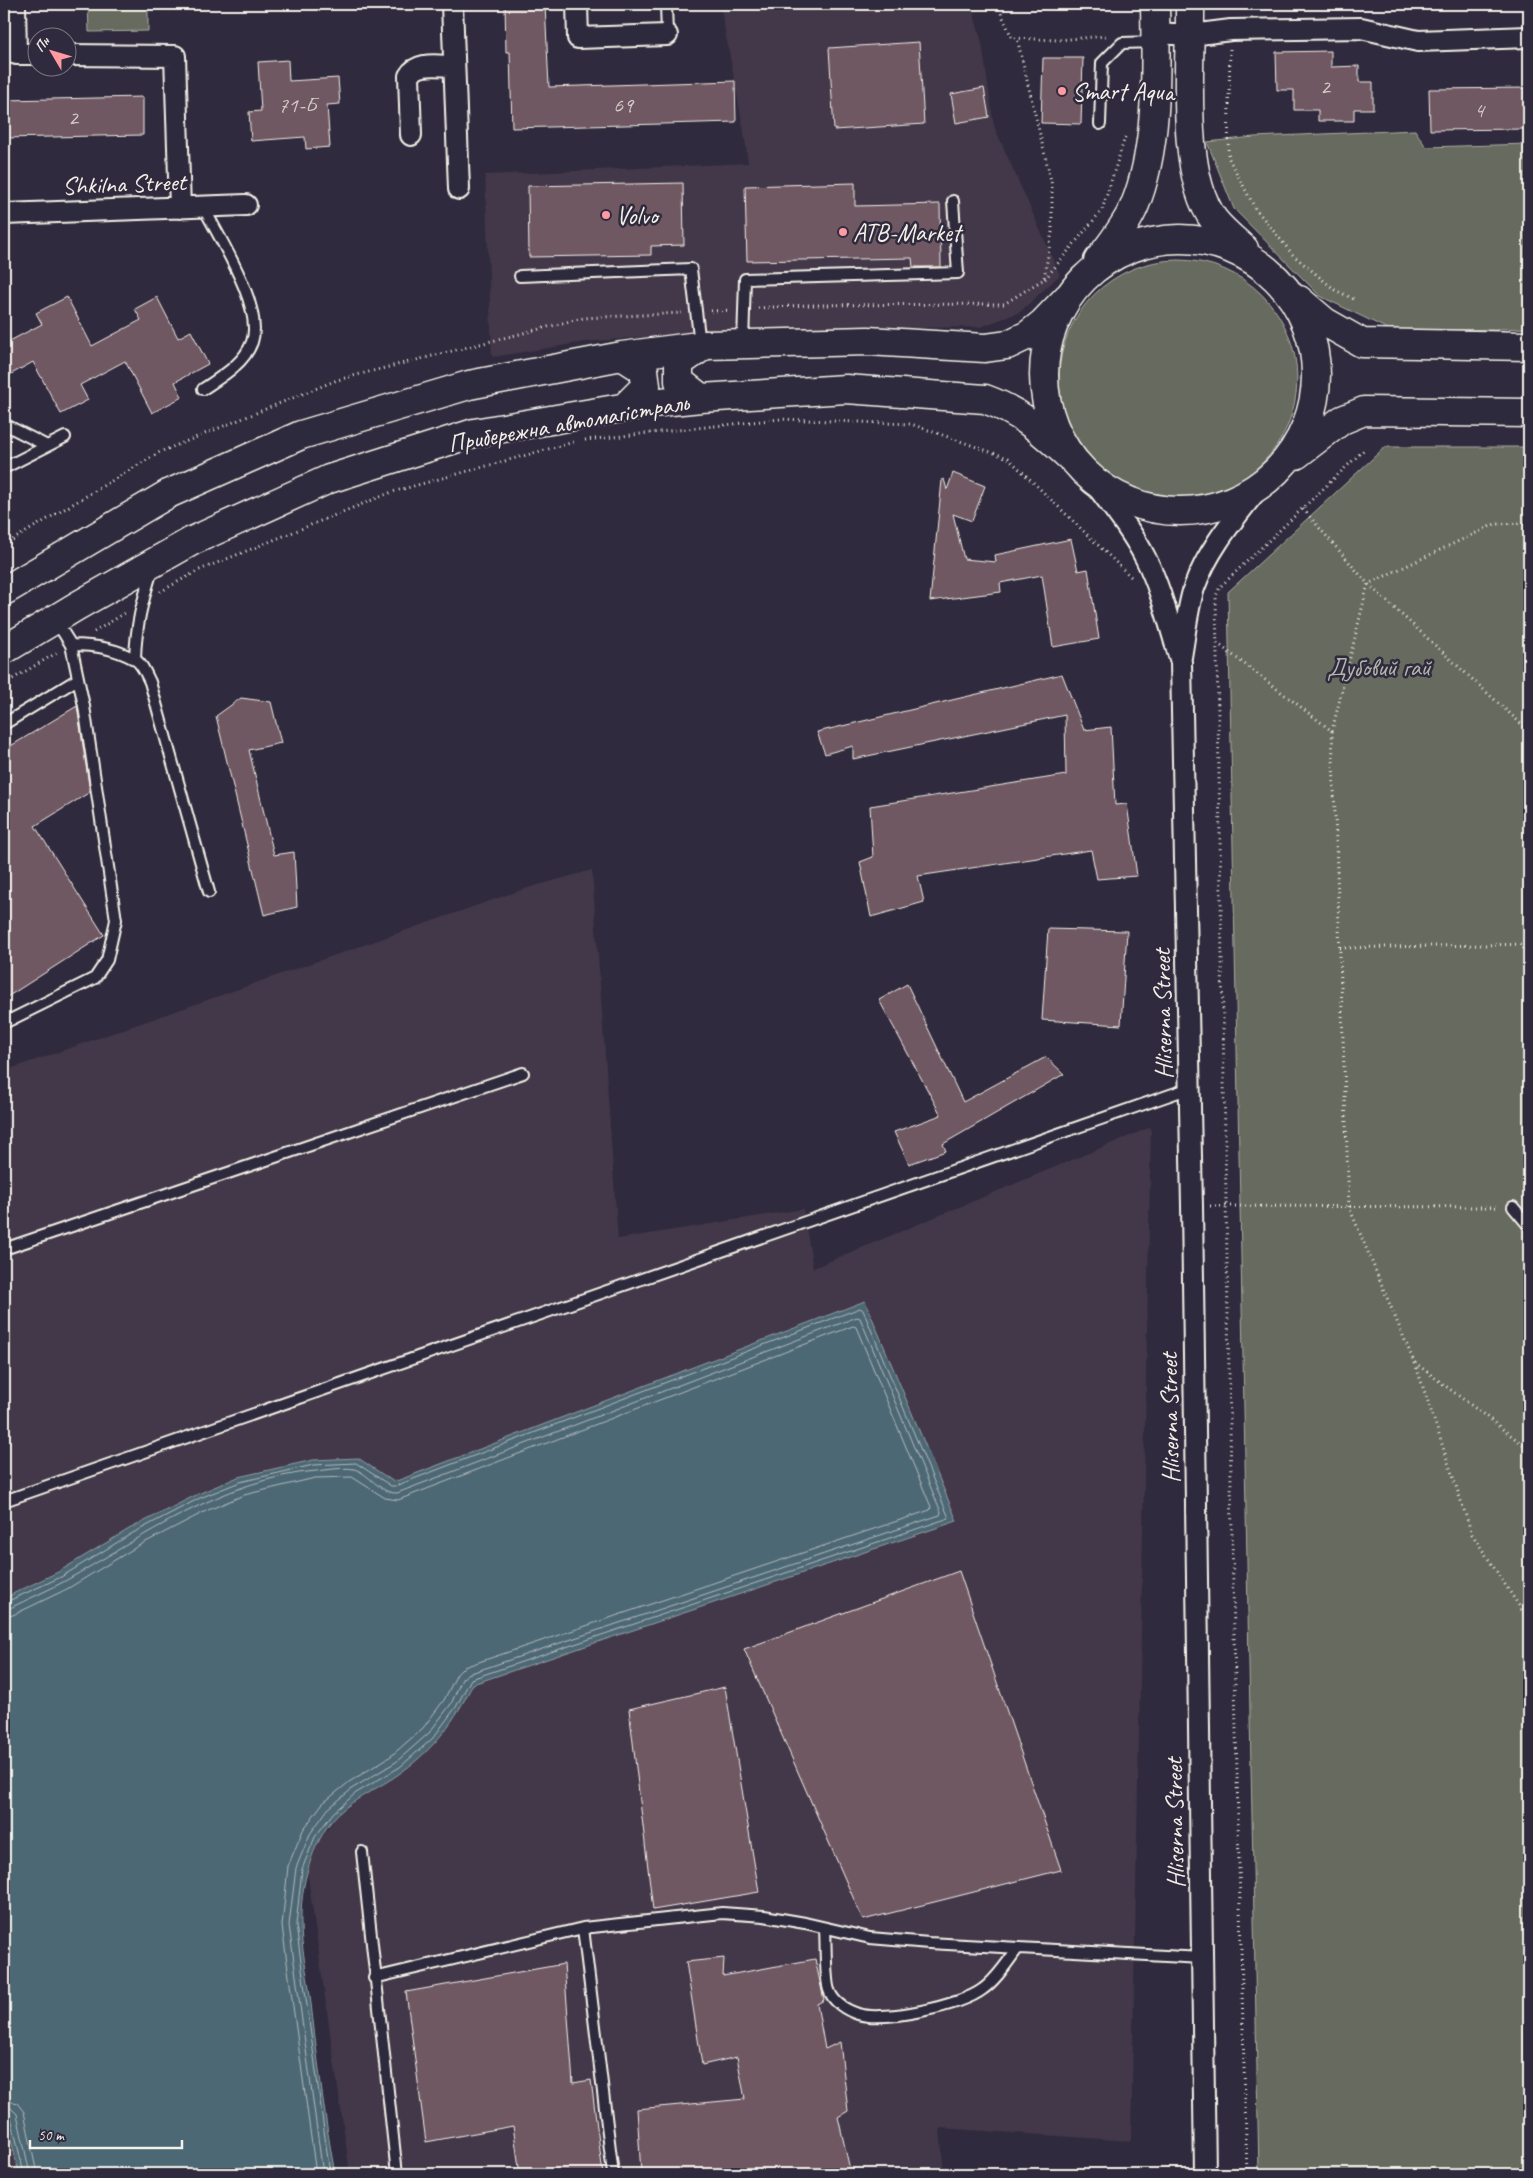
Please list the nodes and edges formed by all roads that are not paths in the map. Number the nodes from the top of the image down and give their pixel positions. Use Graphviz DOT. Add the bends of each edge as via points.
graph roads {
  1 [pos="15,4"];
  2 [pos="452,4"];
  3 [pos="577,4"];
  4 [pos="666,4"];
  5 [pos="1155,4"];
  6 [pos="1190,4"];
  7 [pos="667,35"];
  8 [pos="1191,35"];
  9 [pos="1155,37"];
  10 [pos="1529,37"];
  11 [pos="28,54"];
  12 [pos="78,55"];
  13 [pos="453,66"];
  14 [pos="1100,124"];
  15 [pos="411,135"];
  16 [pos="460,189"];
  17 [pos="953,201"];
  18 [pos="246,205"];
  19 [pos="203,206"];
  20 [pos="180,208"];
  21 [pos="4,214"];
  22 [pos="1266,268"];
  23 [pos="1089,273"];
  24 [pos="520,276"];
  25 [pos="1288,290"];
  26 [pos="1068,297"];
  27 [pos="743,344"];
  28 [pos="704,345"];
  29 [pos="1529,346"];
  30 [pos="622,356"];
  31 [pos="203,389"];
  32 [pos="700,398"];
  33 [pos="624,408"];
  34 [pos="1529,412"];
  35 [pos="4,424"];
  36 [pos="65,437"];
  37 [pos="47,446"];
  38 [pos="1071,458"];
  39 [pos="1283,466"];
  40 [pos="4,468"];
  41 [pos="1092,480"];
  42 [pos="1259,487"];
  43 [pos="155,562"];
  44 [pos="4,591"];
  45 [pos="54,620"];
  46 [pos="71,645"];
  47 [pos="4,650"];
  48 [pos="135,659"];
  49 [pos="1181,662"];
  50 [pos="78,679"];
  51 [pos="4,724"];
  52 [pos="209,892"];
  53 [pos="4,1023"];
  54 [pos="523,1072"];
  55 [pos="1190,1088"];
  56 [pos="1513,1207"];
  57 [pos="1529,1226"];
  58 [pos="4,1249"];
  59 [pos="4,1501"];
  60 [pos="362,1852"];
  61 [pos="583,1928"];
  62 [pos="825,1929"];
  63 [pos="1018,1948"];
  64 [pos="1202,1958"];
  65 [pos="374,1978"];
  66 [pos="397,2174"];
  67 [pos="613,2174"];
  68 [pos="1205,2174"];
  1 -- 11 [label="street" via="16,54"];
  2 -- 13 [label="street"];
  3 -- 7 [label="street" via="578,38"];
  4 -- 7 [label="lane"];
  5 -- 9 [label="main road"];
  6 -- 8 [label="main road"];
  8 -- 9 [label="street"];
  8 -- 10 [label="street" via="1231,30 1361,28 1418,41"];
  8 -- 22 [label="main road" via="1190,144 1202,197 1214,219 1232,239"];
  9 -- 14 [label="lane" via="1122,43 1102,63"];
  9 -- 23 [label="main road" via="1152,143 1144,176 1120,232"];
  12 -- 20 [label="street" via="174,56"];
  13 -- 15 [label="street" via="418,66 412,69 409,76"];
  13 -- 16 [label="street"];
  17 -- 27 [label="lane" via="958,273 745,278"];
  18 -- 19 [label="street, Shkilna Street"];
  19 -- 20 [label="street, Shkilna Street"];
  19 -- 31 [label="lane" via="239,276 255,322 252,342 244,356 231,370"];
  20 -- 21 [label="street, Shkilna Street"];
  22 -- 23 [label="main road, Прибережна автомагістраль" via="1239,251 1209,241 1178,238 1146,242 1117,254"];
  22 -- 25 [label="main road, Прибережна автомагістраль"];
  23 -- 26 [label="main road, Прибережна автомагістраль"];
  24 -- 28 [label="lane" via="691,269"];
  25 -- 29 [label="main road" via="1325,322 1362,343"];
  25 -- 39 [label="main road, Прибережна автомагістраль" via="1305,318 1315,348 1318,379 1310,418 1301,440"];
  26 -- 27 [label="main road, Прибережна автомагістраль" via="1028,335 1007,345 985,348 868,341"];
  26 -- 38 [label="main road, Прибережна автомагістраль" via="1052,328 1044,361 1045,395 1054,429"];
  27 -- 28 [label="main road, Прибережна автомагістраль"];
  28 -- 30 [label="main road, Прибережна автомагістраль"];
  28 -- 32 [label="main road" via="679,362 679,382"];
  30 -- 33 [label="main road" via="644,370 646,386"];
  30 -- 44 [label="main road, Прибережна автомагістраль" via="469,385 301,435 168,494"];
  32 -- 33 [label="main road, Прибережна автомагістраль"];
  32 -- 38 [label="main road, Прибережна автомагістраль" via="846,388 985,399 1025,418"];
  33 -- 43 [label="main road, Прибережна автомагістраль" via="474,433 329,479 192,541"];
  34 -- 39 [label="main road, Прибережна автомагістраль" via="1364,411 1342,420"];
  35 -- 37 [label="lane"];
  36 -- 37 [label="lane"];
  37 -- 40 [label="lane"];
  38 -- 41 [label="main road, Прибережна автомагістраль"];
  39 -- 42 [label="main road, Прибережна автомагістраль"];
  41 -- 42 [label="main road, Прибережна автомагістраль" via="1117,497 1144,508 1174,512 1204,510 1233,502"];
  41 -- 49 [label="street, Hliserna Street" via="1146,559"];
  42 -- 49 [label="street, Hliserna Street" via="1229,524 1203,567 1194,590"];
  43 -- 45 [label="main road, Прибережна автомагістраль"];
  43 -- 48 [label="lane" via="136,628"];
  45 -- 46 [label="lane"];
  45 -- 47 [label="main road, Прибережна автомагістраль"];
  46 -- 48 [label="lane" via="100,647"];
  46 -- 50 [label="lane"];
  48 -- 52 [label="lane" via="150,682"];
  49 -- 55 [label="street, Hliserna Street"];
  50 -- 51 [label="lane"];
  50 -- 53 [label="lane" via="116,920 107,960 95,978"];
  54 -- 58 [label="lane"];
  55 -- 59 [label="lane"];
  55 -- 64 [label="street, Hliserna Street"];
  56 -- 57 [label="lane"];
  60 -- 65 [label="lane"];
  61 -- 62 [label="lane" via="722,1913 764,1916"];
  61 -- 65 [label="lane"];
  61 -- 67 [label="lane"];
  62 -- 63 [label="lane" via="870,1938"];
  62 -- 63 [label="lane" via="829,1990 840,2005 859,2014 886,2016 963,2000 984,1989"];
  63 -- 64 [label="lane"];
  64 -- 68 [label="street, Hliserna Street"];
  65 -- 66 [label="lane"];
}
